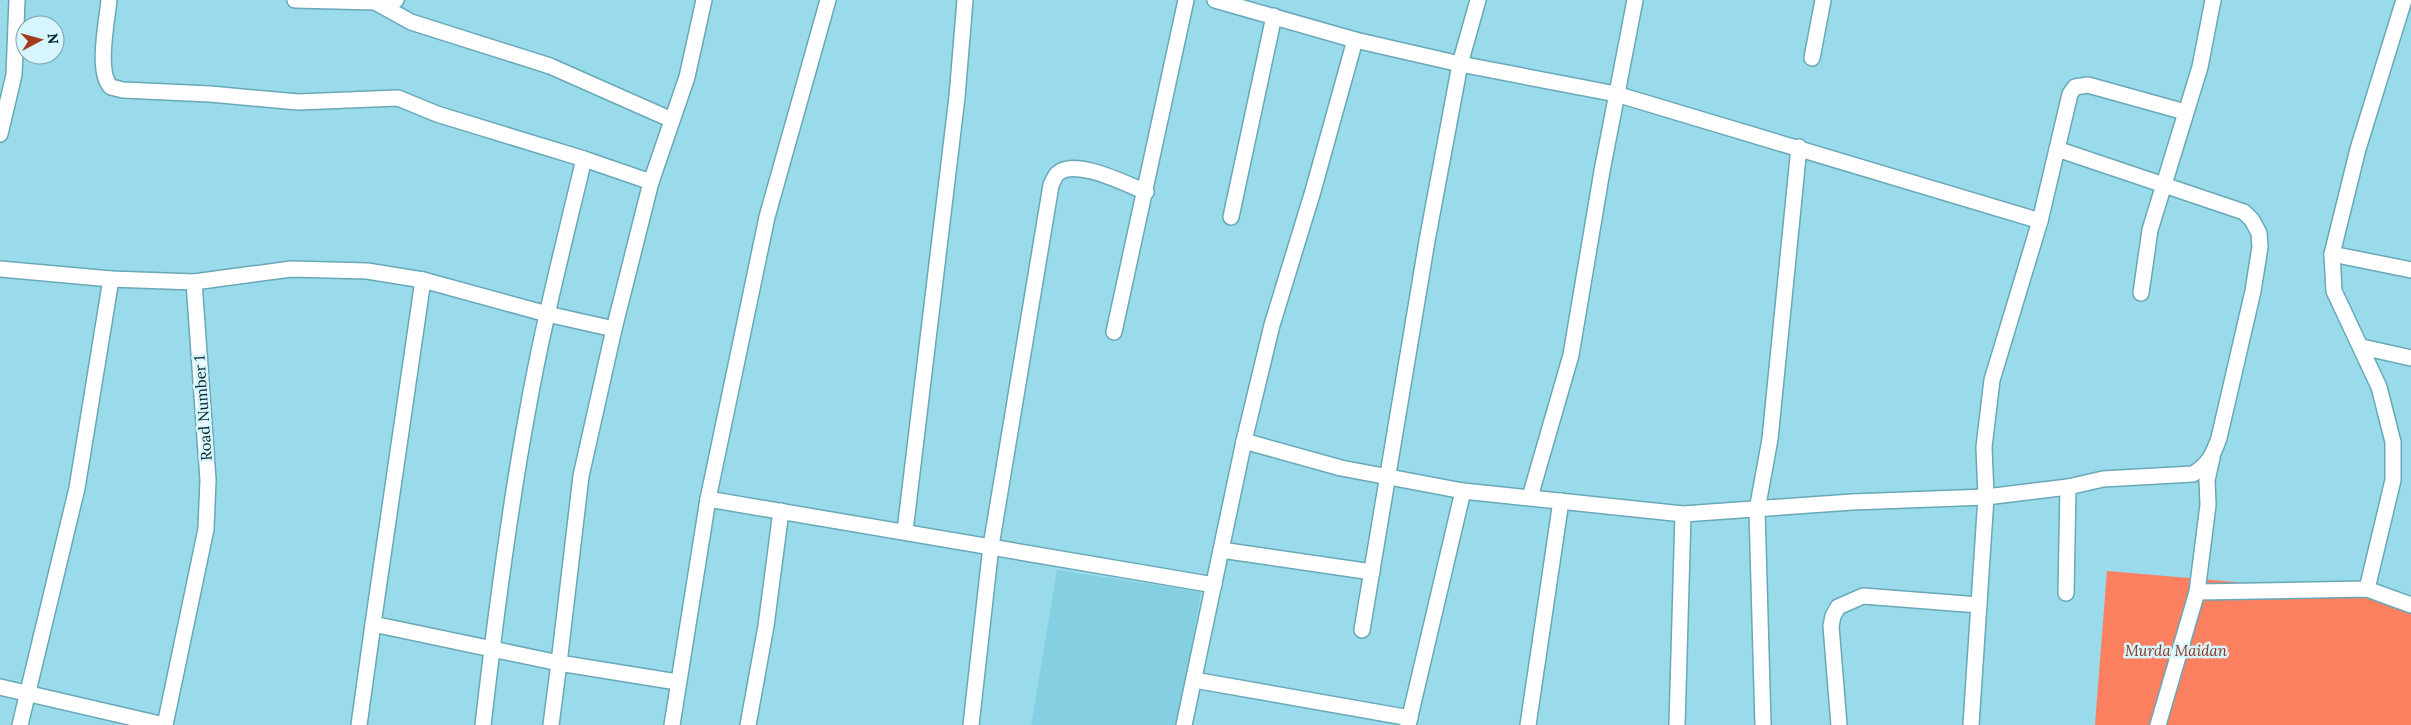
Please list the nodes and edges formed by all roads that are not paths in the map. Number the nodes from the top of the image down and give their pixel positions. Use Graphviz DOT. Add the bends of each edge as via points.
graph roads {
  1 [pos="17,0"];
  2 [pos="109,0"];
  3 [pos="295,0"];
  4 [pos="396,0"];
  5 [pos="704,0"];
  6 [pos="828,0"];
  7 [pos="965,0"];
  8 [pos="1186,0"];
  9 [pos="1215,0"];
  10 [pos="1478,0"];
  11 [pos="1635,0"];
  12 [pos="1823,0"];
  13 [pos="2213,0"];
  14 [pos="2404,0"];
  15 [pos="375,2"];
  16 [pos="1274,16"];
  17 [pos="1356,40"];
  18 [pos="1812,58"];
  19 [pos="1460,64"];
  20 [pos="1616,94"];
  21 [pos="2185,112"];
  22 [pos="672,120"];
  23 [pos="0,134"];
  24 [pos="1799,147"];
  25 [pos="2057,149"];
  26 [pos="584,159"];
  27 [pos="651,182"];
  28 [pos="2163,185"];
  29 [pos="1146,192"];
  30 [pos="1232,217"];
  31 [pos="2040,221"];
  32 [pos="2332,254"];
  33 [pos="0,269"];
  34 [pos="2411,270"];
  35 [pos="111,279"];
  36 [pos="423,280"];
  37 [pos="194,282"];
  38 [pos="2140,293"];
  39 [pos="547,314"];
  40 [pos="614,330"];
  41 [pos="1114,332"];
  42 [pos="2362,347"];
  43 [pos="2411,358"];
  44 [pos="1244,442"];
  45 [pos="2212,458"];
  46 [pos="1388,478"];
  47 [pos="2068,487"];
  48 [pos="1463,491"];
  49 [pos="1530,497"];
  50 [pos="1986,497"];
  51 [pos="708,499"];
  52 [pos="1561,501"];
  53 [pos="1758,510"];
  54 [pos="781,511"];
  55 [pos="1683,514"];
  56 [pos="905,532"];
  57 [pos="990,546"];
  58 [pos="1221,550"];
  59 [pos="1372,572"];
  60 [pos="1214,585"];
  61 [pos="2367,589"];
  62 [pos="2197,592"];
  63 [pos="2066,593"];
  64 [pos="2411,605"];
  65 [pos="1980,606"];
  66 [pos="373,624"];
  67 [pos="1362,630"];
  68 [pos="492,649"];
  69 [pos="559,663"];
  70 [pos="1194,680"];
  71 [pos="677,682"];
  72 [pos="0,687"];
  73 [pos="27,692"];
  74 [pos="1409,722"];
  75 [pos="20,725"];
  76 [pos="165,725"];
  77 [pos="359,725"];
  78 [pos="483,725"];
  79 [pos="551,725"];
  80 [pos="672,725"];
  81 [pos="748,725"];
  82 [pos="970,725"];
  83 [pos="1184,725"];
  84 [pos="1528,725"];
  85 [pos="1677,725"];
  86 [pos="1763,725"];
  87 [pos="1839,725"];
  88 [pos="1972,725"];
  89 [pos="2158,725"];
  1 -- 23 [label="street" via="14,75"];
  2 -- 26 [label="street" via="103,62 104,77 111,88 298,102 398,98 437,114"];
  3 -- 15 [label="street"];
  4 -- 15 [label="street"];
  5 -- 22 [label="street" via="687,77"];
  6 -- 51 [label="street" via="766,217"];
  7 -- 56 [label="street" via="957,97"];
  8 -- 29 [label="street"];
  9 -- 16 [label="street"];
  10 -- 19 [label="street"];
  11 -- 20 [label="street"];
  12 -- 18 [label="street"];
  13 -- 21 [label="street" via="2200,67"];
  14 -- 32 [label="street" via="2366,120"];
  15 -- 22 [label="street" via="410,22 550,66"];
  16 -- 17 [label="street"];
  16 -- 30 [label="street"];
  17 -- 19 [label="street"];
  17 -- 44 [label="street" via="1272,324"];
  19 -- 20 [label="street"];
  19 -- 46 [label="street"];
  20 -- 24 [label="street"];
  20 -- 49 [label="street" via="1571,355"];
  21 -- 25 [label="street" via="2080,85 2070,94"];
  21 -- 28 [label="street"];
  22 -- 27 [label="street"];
  24 -- 31 [label="street"];
  24 -- 53 [label="street" via="1770,439"];
  25 -- 28 [label="street"];
  25 -- 31 [label="street"];
  26 -- 27 [label="street"];
  26 -- 39 [label="street"];
  27 -- 40 [label="street"];
  28 -- 38 [label="street" via="2150,230"];
  28 -- 45 [label="street" via="2244,212 2259,232 2254,291"];
  29 -- 41 [label="street"];
  29 -- 57 [label="street" via="1081,168 1069,168 1057,174 1051,184"];
  31 -- 50 [label="street" via="1992,380 1984,447"];
  32 -- 34 [label="street"];
  32 -- 42 [label="street" via="2334,291"];
  33 -- 35 [label="street"];
  35 -- 37 [label="street"];
  35 -- 73 [label="street" via="77,488"];
  36 -- 37 [label="street" via="367,271 291,269"];
  36 -- 39 [label="street"];
  36 -- 66 [label="street"];
  37 -- 76 [label="street, Road Number 1" via="208,480 206,529"];
  39 -- 40 [label="street"];
  39 -- 68 [label="street" via="506,534"];
  40 -- 69 [label="street" via="580,476"];
  42 -- 43 [label="street"];
  42 -- 61 [label="street" via="2379,387 2393,442 2393,480"];
  44 -- 46 [label="street"];
  44 -- 58 [label="street"];
  45 -- 47 [label="street" via="2193,474 2103,479"];
  45 -- 62 [label="street" via="2207,480 2208,505"];
  46 -- 48 [label="street"];
  46 -- 59 [label="street"];
  47 -- 50 [label="street"];
  47 -- 63 [label="street"];
  48 -- 49 [label="street"];
  48 -- 74 [label="street"];
  49 -- 52 [label="street"];
  50 -- 53 [label="street" via="1852,502"];
  50 -- 65 [label="street"];
  51 -- 54 [label="street"];
  51 -- 71 [label="street"];
  52 -- 55 [label="street"];
  52 -- 84 [label="street"];
  53 -- 55 [label="street"];
  53 -- 86 [label="street"];
  54 -- 56 [label="street"];
  54 -- 81 [label="street" via="766,626"];
  55 -- 85 [label="street"];
  56 -- 57 [label="street"];
  57 -- 60 [label="street"];
  57 -- 82 [label="street"];
  58 -- 59 [label="street"];
  58 -- 60 [label="street"];
  59 -- 67 [label="street"];
  60 -- 70 [label="street"];
  61 -- 62 [label="street"];
  61 -- 64 [label="street"];
  62 -- 89 [label="street"];
  65 -- 87 [label="street" via="1863,596 1838,607 1831,626"];
  65 -- 88 [label="street"];
  66 -- 68 [label="street"];
  66 -- 77 [label="street"];
  68 -- 69 [label="street"];
  68 -- 78 [label="street"];
  69 -- 71 [label="street"];
  69 -- 79 [label="street"];
  70 -- 74 [label="street"];
  70 -- 83 [label="street"];
  71 -- 80 [label="street"];
  72 -- 73 [label="street"];
  73 -- 75 [label="street"];
  73 -- 76 [label="street"];
}
